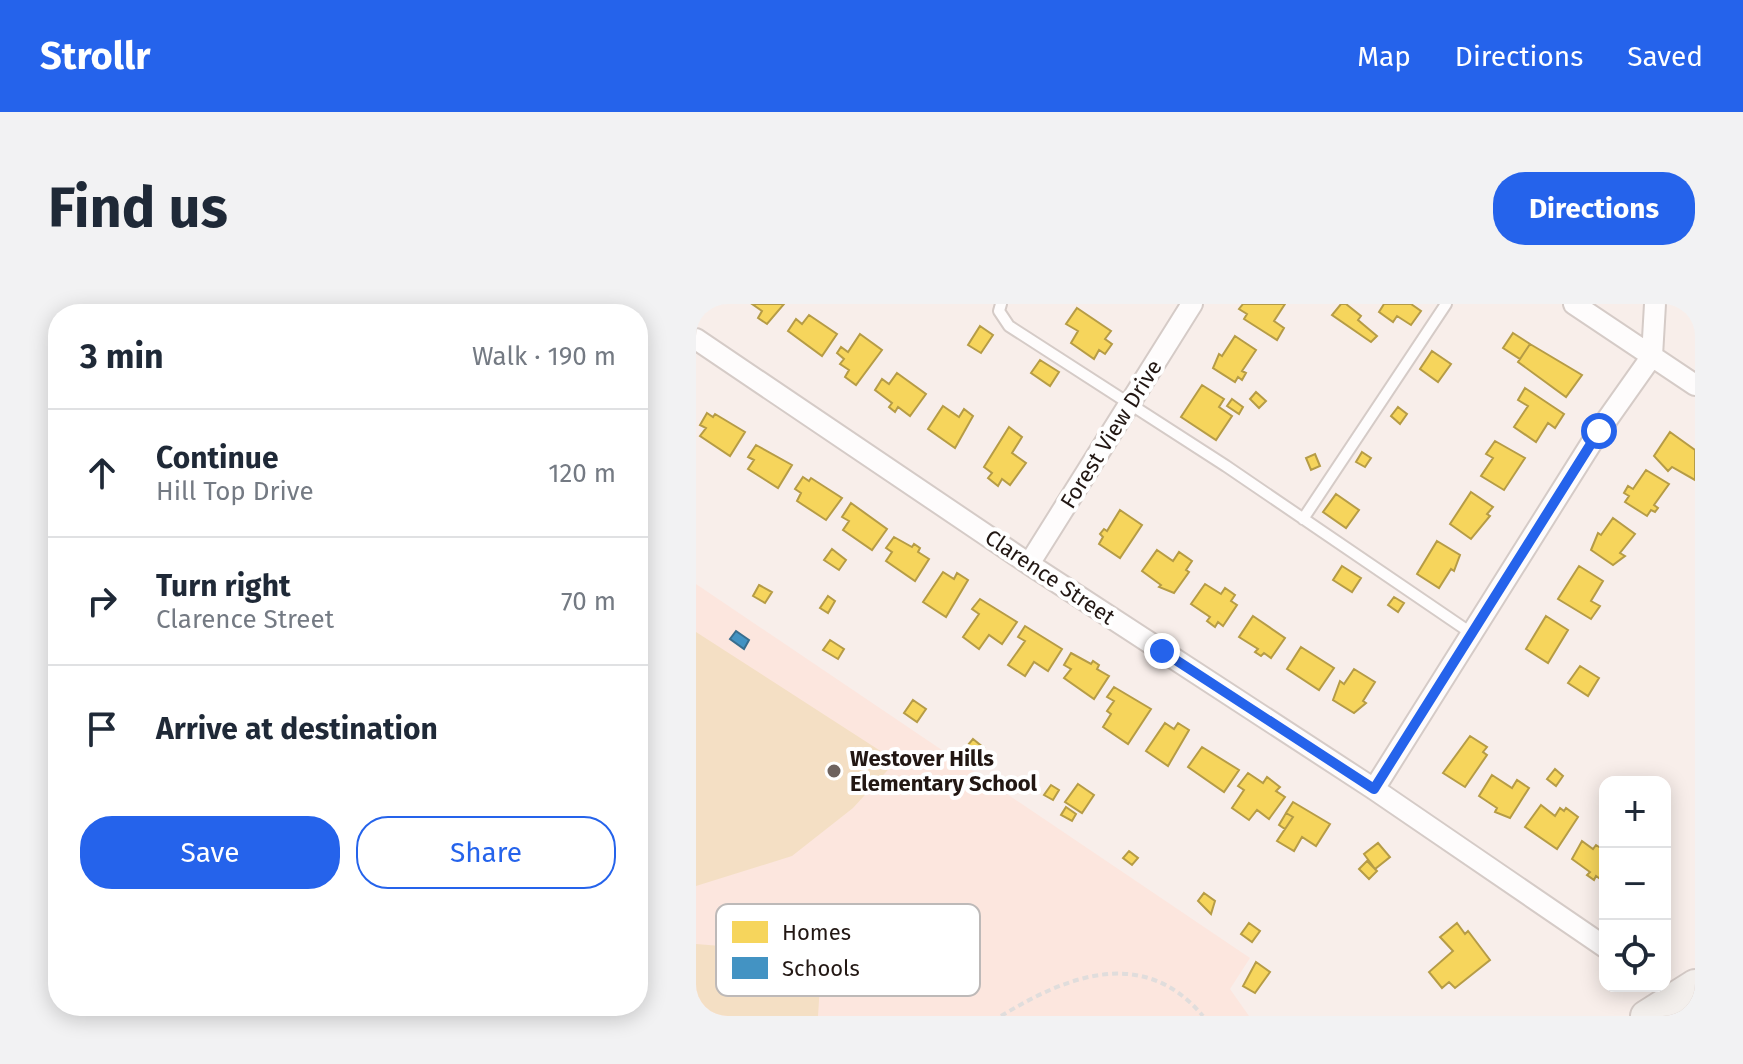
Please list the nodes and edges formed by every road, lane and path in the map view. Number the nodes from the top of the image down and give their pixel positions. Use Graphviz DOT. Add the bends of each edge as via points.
graph roads {
  1 [pos="1001,304"];
  2 [pos="1192,304"];
  3 [pos="1446,304"];
  4 [pos="1574,304"];
  5 [pos="1655,304"];
  6 [pos="696,339"];
  7 [pos="1652,356"];
  8 [pos="1695,385"];
  9 [pos="1130,403"];
  10 [pos="1303,519"];
  11 [pos="1029,564"];
  12 [pos="1471,633"];
  13 [pos="1374,789"];
  14 [pos="1599,943"];
  15 [pos="1695,985"];
  16 [pos="1656,1000"];
  17 [pos="1001,1016"];
  18 [pos="1203,1016"];
  1 -- 9 [label="lane" via="999,311 1009,326"];
  2 -- 9 [label="street, Forest View Drive"];
  3 -- 10 [label="lane"];
  4 -- 7 [label="street"];
  5 -- 7 [label="street"];
  6 -- 11 [label="street, Clarence Street"];
  7 -- 8 [label="street"];
  7 -- 12 [label="street"];
  9 -- 10 [label="lane"];
  9 -- 11 [label="street, Forest View Drive"];
  10 -- 12 [label="lane"];
  11 -- 13 [label="street, Clarence Street"];
  12 -- 13 [label="street"];
  13 -- 14 [label="street, Clarence Street"];
  15 -- 16 [label="main road"];
  17 -- 18 [label="path" via="1044,990 1109,972 1140,976 1168,988"];
}
